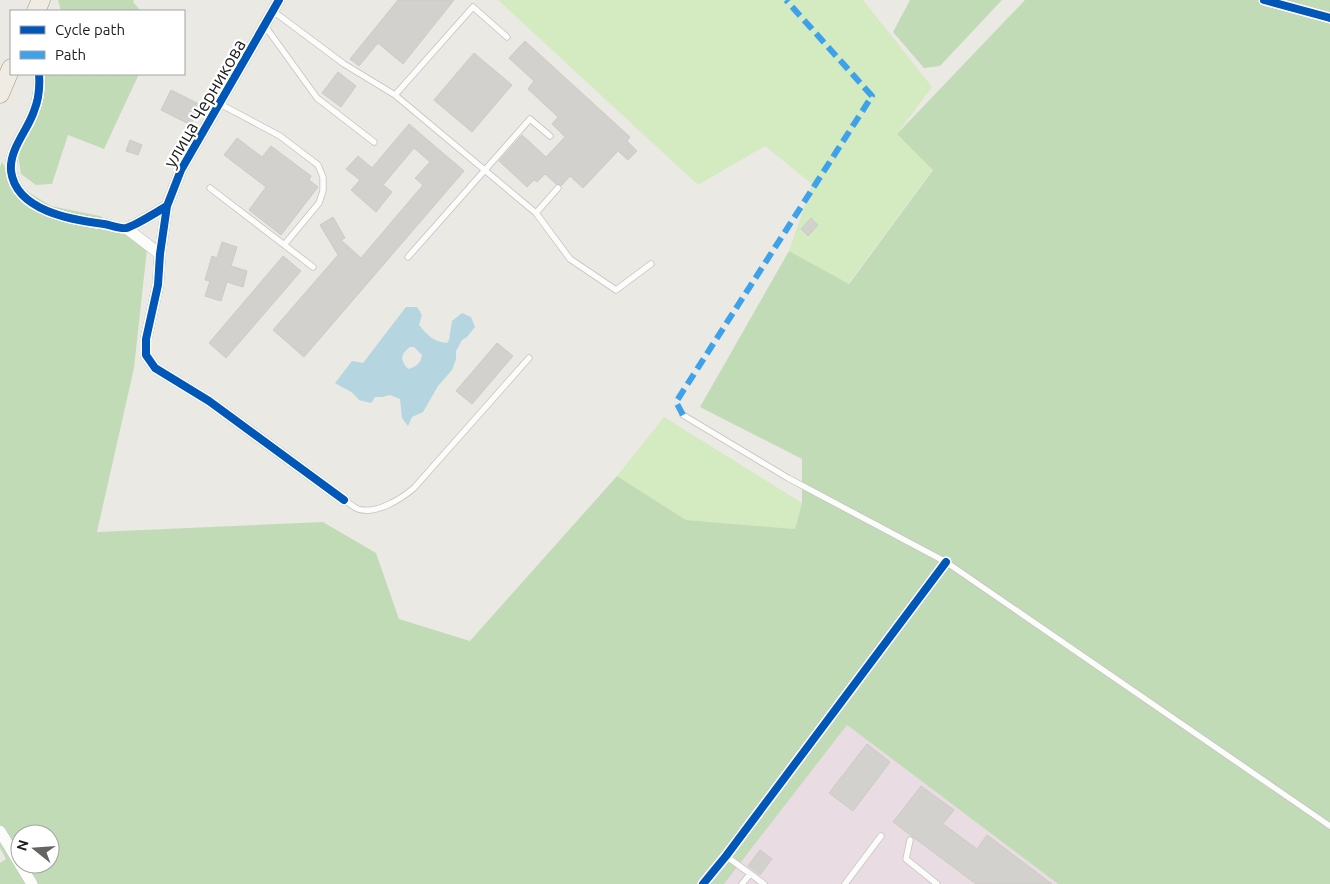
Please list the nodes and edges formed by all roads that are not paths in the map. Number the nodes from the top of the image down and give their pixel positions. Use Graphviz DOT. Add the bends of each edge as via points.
graph roads {
  1 [pos="279,0"];
  2 [pos="1264,0"];
  3 [pos="274,11"];
  4 [pos="1330,18"];
  5 [pos="265,26"];
  6 [pos="507,37"];
  7 [pos="10,70"];
  8 [pos="39,75"];
  9 [pos="0,94"];
  10 [pos="395,95"];
  11 [pos="220,104"];
  12 [pos="550,136"];
  13 [pos="374,142"];
  14 [pos="484,169"];
  15 [pos="210,188"];
  16 [pos="558,188"];
  17 [pos="167,206"];
  18 [pos="536,213"];
  19 [pos="126,228"];
  20 [pos="284,245"];
  21 [pos="160,254"];
  22 [pos="408,256"];
  23 [pos="651,264"];
  24 [pos="313,267"];
  25 [pos="529,358"];
  26 [pos="683,416"];
  27 [pos="344,500"];
  28 [pos="946,562"];
  29 [pos="1330,826"];
  30 [pos="0,832"];
  31 [pos="881,836"];
  32 [pos="910,840"];
  33 [pos="726,856"];
  34 [pos="750,874"];
  35 [pos="32,884"];
  36 [pos="703,884"];
  37 [pos="742,884"];
  38 [pos="764,884"];
  39 [pos="845,884"];
  40 [pos="937,884"];
  1 -- 3 [label="street, улица Черникова"];
  2 -- 4 [label="street"];
  3 -- 5 [label="street, улица Черникова"];
  3 -- 10 [label="lane" via="344,64"];
  5 -- 11 [label="street, улица Черникова"];
  5 -- 13 [label="lane" via="317,98"];
  6 -- 10 [label="lane" via="473,6"];
  7 -- 9 [label="main road"];
  8 -- 19 [label="street" via="40,89 34,112 14,152 11,171 16,186 28,201 52,213 77,221"];
  10 -- 14 [label="lane"];
  11 -- 17 [label="street, улица Черникова" via="181,170"];
  11 -- 20 [label="lane" via="280,136 318,165 323,177 320,203"];
  12 -- 14 [label="lane" via="530,119"];
  14 -- 18 [label="lane"];
  14 -- 22 [label="lane"];
  15 -- 20 [label="lane"];
  16 -- 18 [label="lane"];
  17 -- 19 [label="street"];
  17 -- 21 [label="street, улица Черникова"];
  18 -- 23 [label="lane" via="570,259 616,290"];
  19 -- 21 [label="street"];
  20 -- 24 [label="lane"];
  21 -- 27 [label="street, улица Черникова" via="158,285 146,339 146,356 154,368 208,401"];
  25 -- 27 [label="lane" via="403,498 375,509 358,509"];
  26 -- 28 [label="lane" via="788,478"];
  28 -- 29 [label="lane"];
  28 -- 33 [label="street"];
  30 -- 35 [label="street"];
  31 -- 39 [label="lane"];
  32 -- 40 [label="lane" via="906,859"];
  33 -- 34 [label="lane"];
  33 -- 36 [label="street"];
  34 -- 37 [label="lane"];
  34 -- 38 [label="lane"];
}
